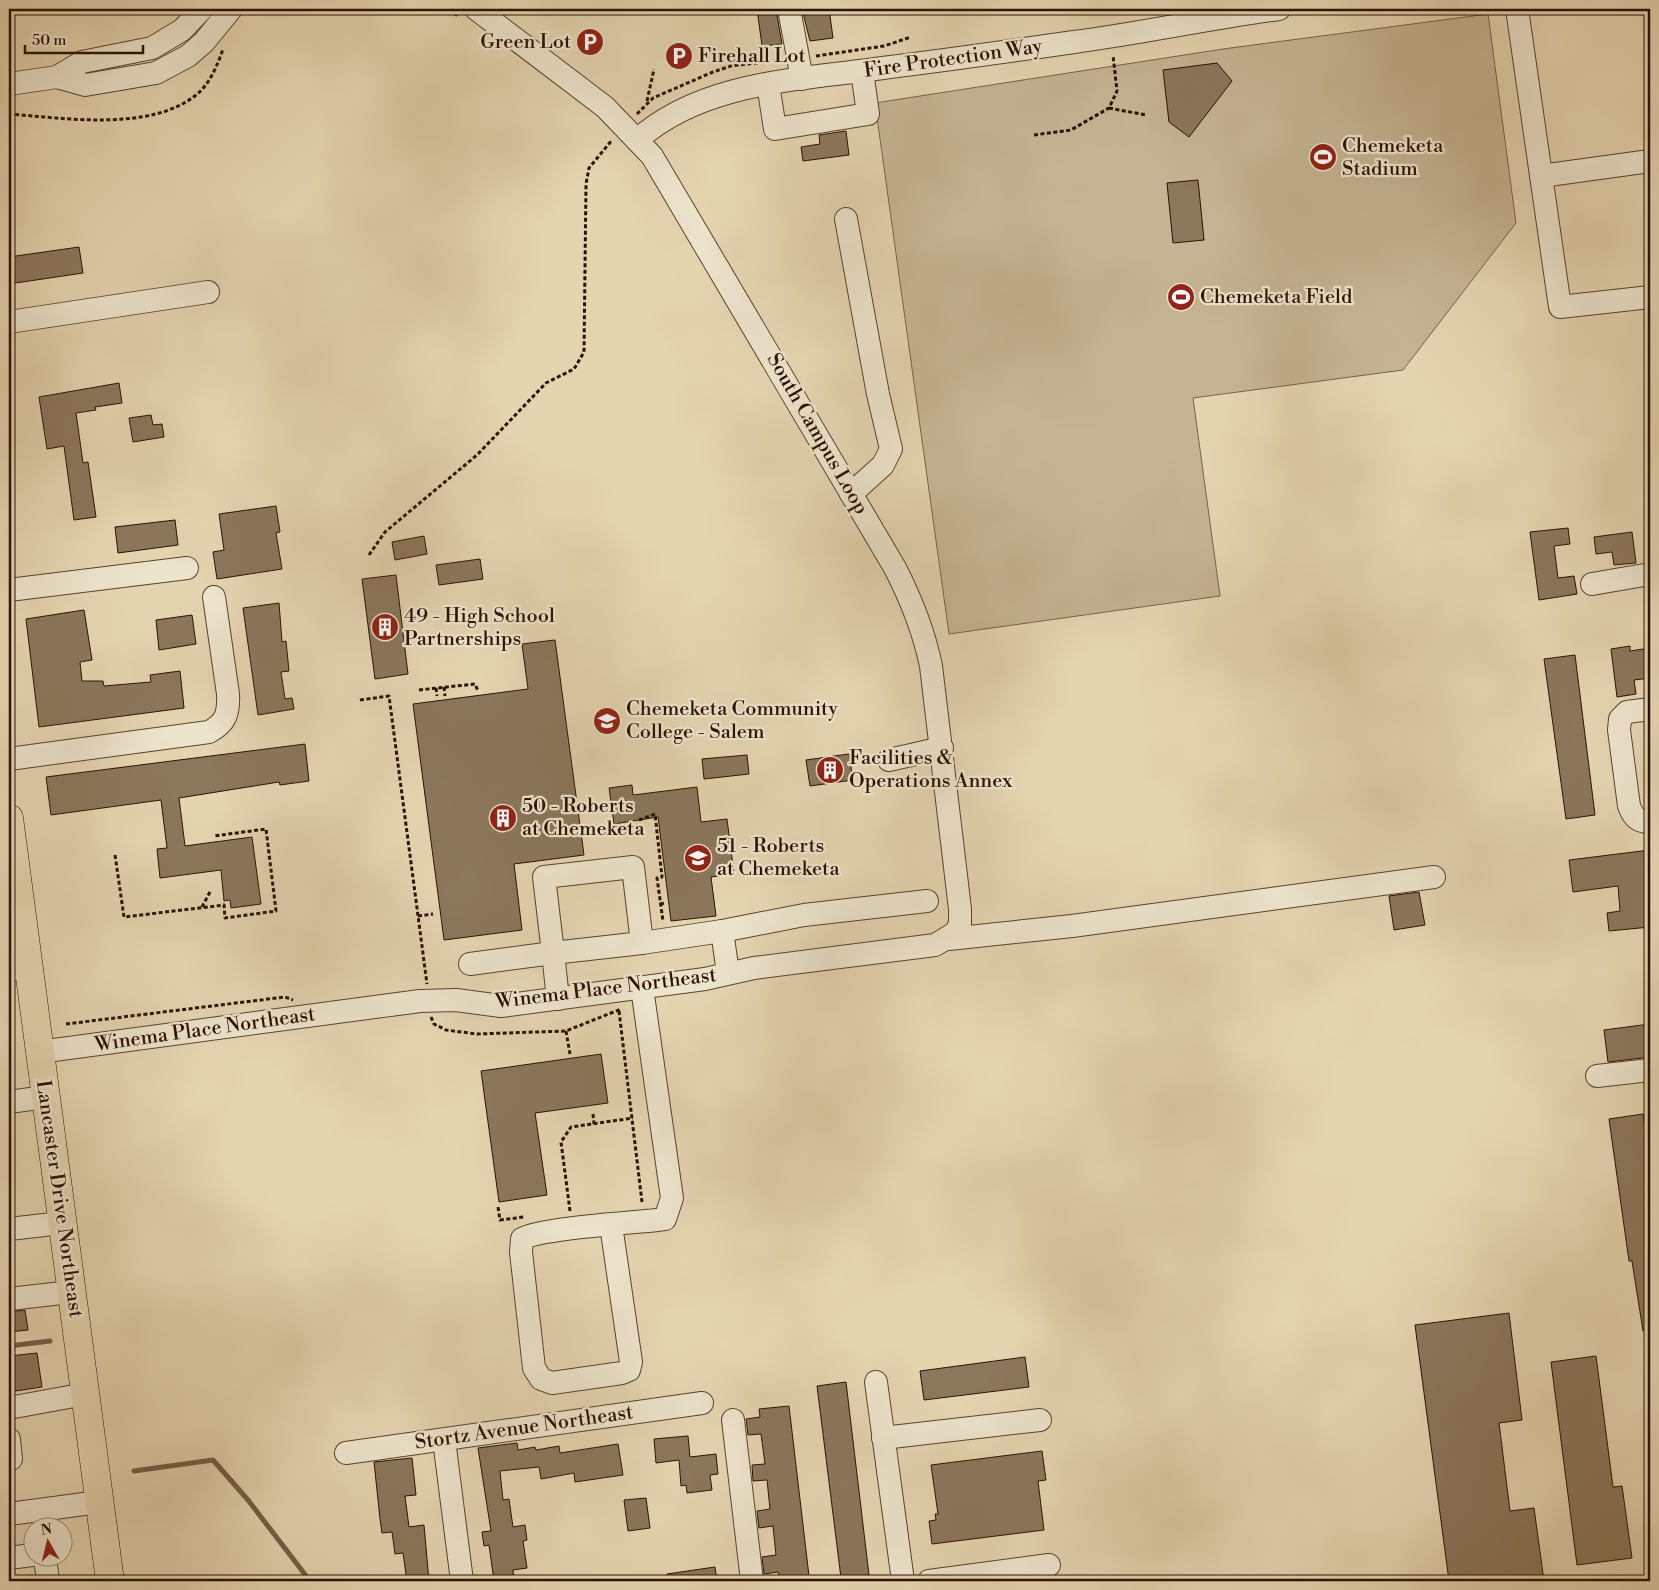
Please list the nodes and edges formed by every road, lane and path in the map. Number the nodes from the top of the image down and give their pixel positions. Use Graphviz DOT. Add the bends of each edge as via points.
graph roads {
  1 [pos="202,9"];
  2 [pos="232,9"];
  3 [pos="449,9"];
  4 [pos="789,9"];
  5 [pos="1279,9"];
  6 [pos="1517,9"];
  7 [pos="470,14"];
  8 [pos="1110,37"];
  9 [pos="654,69"];
  10 [pos="862,71"];
  11 [pos="57,77"];
  12 [pos="802,79"];
  13 [pos="9,84"];
  14 [pos="768,84"];
  15 [pos="647,101"];
  16 [pos="1109,108"];
  17 [pos="1146,115"];
  18 [pos="1034,135"];
  19 [pos="629,142"];
  20 [pos="1650,161"];
  21 [pos="1541,176"];
  22 [pos="846,219"];
  23 [pos="208,292"];
  24 [pos="1650,297"];
  25 [pos="9,322"];
  26 [pos="851,494"];
  27 [pos="369,555"];
  28 [pos="187,568"];
  29 [pos="1650,574"];
  30 [pos="1592,584"];
  31 [pos="9,590"];
  32 [pos="214,597"];
  33 [pos="444,687"];
  34 [pos="436,688"];
  35 [pos="419,690"];
  36 [pos="478,691"];
  37 [pos="437,696"];
  38 [pos="445,696"];
  39 [pos="360,700"];
  40 [pos="1650,709"];
  41 [pos="942,748"];
  42 [pos="9,759"];
  43 [pos="889,760"];
  44 [pos="9,818"];
  45 [pos="639,820"];
  46 [pos="1650,822"];
  47 [pos="214,836"];
  48 [pos="115,855"];
  49 [pos="1434,877"];
  50 [pos="13,882"];
  51 [pos="211,890"];
  52 [pos="927,900"];
  53 [pos="666,903"];
  54 [pos="660,904"];
  55 [pos="202,907"];
  56 [pos="433,914"];
  57 [pos="418,916"];
  58 [pos="665,925"];
  59 [pos="722,931"];
  60 [pos="942,942"];
  61 [pos="642,943"];
  62 [pos="553,953"];
  63 [pos="470,964"];
  64 [pos="19,968"];
  65 [pos="728,973"];
  66 [pos="436,985"];
  67 [pos="420,986"];
  68 [pos="427,986"];
  69 [pos="642,988"];
  70 [pos="558,999"];
  71 [pos="295,1001"];
  72 [pos="619,1011"];
  73 [pos="66,1024"];
  74 [pos="566,1031"];
  75 [pos="39,1052"];
  76 [pos="570,1054"];
  77 [pos="1650,1070"];
  78 [pos="1598,1076"];
  79 [pos="45,1096"];
  80 [pos="9,1102"];
  81 [pos="593,1114"];
  82 [pos="632,1118"];
  83 [pos="594,1124"];
  84 [pos="634,1203"];
  85 [pos="498,1207"];
  86 [pos="579,1210"];
  87 [pos="570,1211"];
  88 [pos="561,1212"];
  89 [pos="526,1217"];
  90 [pos="62,1223"];
  91 [pos="611,1225"];
  92 [pos="9,1229"];
  93 [pos="72,1292"];
  94 [pos="9,1299"];
  95 [pos="876,1382"];
  96 [pos="85,1394"];
  97 [pos="702,1403"];
  98 [pos="9,1408"];
  99 [pos="733,1420"];
  100 [pos="1040,1420"];
  101 [pos="883,1438"];
  102 [pos="444,1440"];
  103 [pos="346,1453"];
  104 [pos="99,1502"];
  105 [pos="9,1514"];
  106 [pos="22,1556"];
  107 [pos="9,1558"];
  108 [pos="1049,1565"];
  109 [pos="46,1568"];
  110 [pos="983,1578"];
  111 [pos="48,1581"];
  112 [pos="110,1581"];
  113 [pos="462,1581"];
  114 [pos="752,1581"];
  115 [pos="903,1581"];
  116 [pos="929,1581"];
  1 -- 11 [label="street" via="182,30 152,48 82,62"];
  2 -- 11 [label="street" via="188,56 156,73 85,85"];
  3 -- 7 [label="path"];
  4 -- 12 [label="street"];
  5 -- 8 [label="street, Fire Protection Way"];
  6 -- 21 [label="street"];
  7 -- 19 [label="street, South Campus Loop" via="606,107"];
  8 -- 10 [label="street, Fire Protection Way"];
  8 -- 16 [label="path" via="1117,91"];
  9 -- 15 [label="path"];
  10 -- 12 [label="street, Fire Protection Way"];
  10 -- 14 [label="street" via="868,114 774,129"];
  11 -- 13 [label="street"];
  12 -- 14 [label="street, Fire Protection Way"];
  14 -- 19 [label="street, Fire Protection Way" via="695,104 667,117"];
  16 -- 17 [label="path"];
  16 -- 18 [label="path" via="1070,130"];
  19 -- 26 [label="street, South Campus Loop" via="652,156"];
  19 -- 27 [label="path" via="614,138 588,168 584,352 574,369 546,383 476,455 385,532"];
  20 -- 21 [label="street"];
  21 -- 24 [label="street" via="1560,307"];
  22 -- 26 [label="street" via="891,449 883,465"];
  23 -- 25 [label="street"];
  26 -- 41 [label="street, South Campus Loop" via="908,594 929,656"];
  28 -- 31 [label="street"];
  29 -- 30 [label="street"];
  32 -- 42 [label="street" via="229,710 219,727 209,732"];
  33 -- 34 [label="path"];
  33 -- 36 [label="path" via="474,684"];
  33 -- 38 [label="path"];
  34 -- 35 [label="path"];
  34 -- 37 [label="path"];
  39 -- 57 [label="path" via="389,696"];
  40 -- 46 [label="street" via="1627,712 1620,719 1618,730 1629,806 1633,816"];
  41 -- 43 [label="street"];
  41 -- 60 [label="street, South Campus Loop" via="960,924 955,933"];
  44 -- 50 [label="main road, Lancaster Drive Northeast"];
  45 -- 54 [label="path" via="655,814 662,878 657,878"];
  47 -- 55 [label="path" via="266,829 276,911 225,918 224,905"];
  48 -- 55 [label="path" via="124,917"];
  49 -- 60 [label="street, Winema Place Northeast"];
  50 -- 64 [label="main road, Lancaster Drive Northeast"];
  51 -- 55 [label="path"];
  52 -- 59 [label="street" via="804,914"];
  53 -- 54 [label="path"];
  54 -- 58 [label="path"];
  56 -- 57 [label="path"];
  57 -- 68 [label="path"];
  58 -- 59 [label="street"];
  58 -- 61 [label="street"];
  59 -- 65 [label="street"];
  60 -- 65 [label="street, Winema Place Northeast"];
  61 -- 62 [label="street"];
  61 -- 62 [label="street" via="633,867 544,877"];
  62 -- 63 [label="street"];
  62 -- 70 [label="street"];
  64 -- 75 [label="main road, Lancaster Drive Northeast"];
  65 -- 69 [label="street, Winema Place Northeast"];
  66 -- 68 [label="path"];
  67 -- 68 [label="path"];
  69 -- 70 [label="street, Winema Place Northeast"];
  69 -- 91 [label="street" via="672,1198 665,1219"];
  70 -- 75 [label="street, Winema Place Northeast" via="501,1006 456,1000 420,1002"];
  71 -- 73 [label="path" via="285,996"];
  72 -- 82 [label="path"];
  74 -- 76 [label="path"];
  75 -- 79 [label="main road, Lancaster Drive Northeast"];
  77 -- 78 [label="street"];
  79 -- 80 [label="street"];
  79 -- 90 [label="main road, Lancaster Drive Northeast"];
  81 -- 83 [label="path"];
  82 -- 83 [label="path"];
  82 -- 84 [label="path" via="644,1202"];
  83 -- 87 [label="path" via="572,1127 561,1142"];
  85 -- 89 [label="path" via="500,1220"];
  86 -- 87 [label="path"];
  87 -- 88 [label="path"];
  90 -- 92 [label="street"];
  90 -- 93 [label="main road, Lancaster Drive Northeast"];
  91 -- 91 [label="street" via="529,1235 522,1239 534,1368 541,1379 552,1383 629,1370"];
  93 -- 94 [label="street"];
  93 -- 96 [label="main road, Lancaster Drive Northeast"];
  95 -- 101 [label="street"];
  96 -- 98 [label="street"];
  96 -- 104 [label="main road, Lancaster Drive Northeast"];
  97 -- 102 [label="street, Stortz Avenue Northeast"];
  99 -- 114 [label="street"];
  100 -- 101 [label="street"];
  101 -- 115 [label="street"];
  102 -- 103 [label="street, Stortz Avenue Northeast"];
  102 -- 113 [label="street"];
  104 -- 105 [label="street"];
  104 -- 112 [label="main road, Lancaster Drive Northeast"];
  106 -- 107 [label="street"];
  108 -- 110 [label="street"];
  109 -- 111 [label="street"];
  110 -- 116 [label="street"];
}
